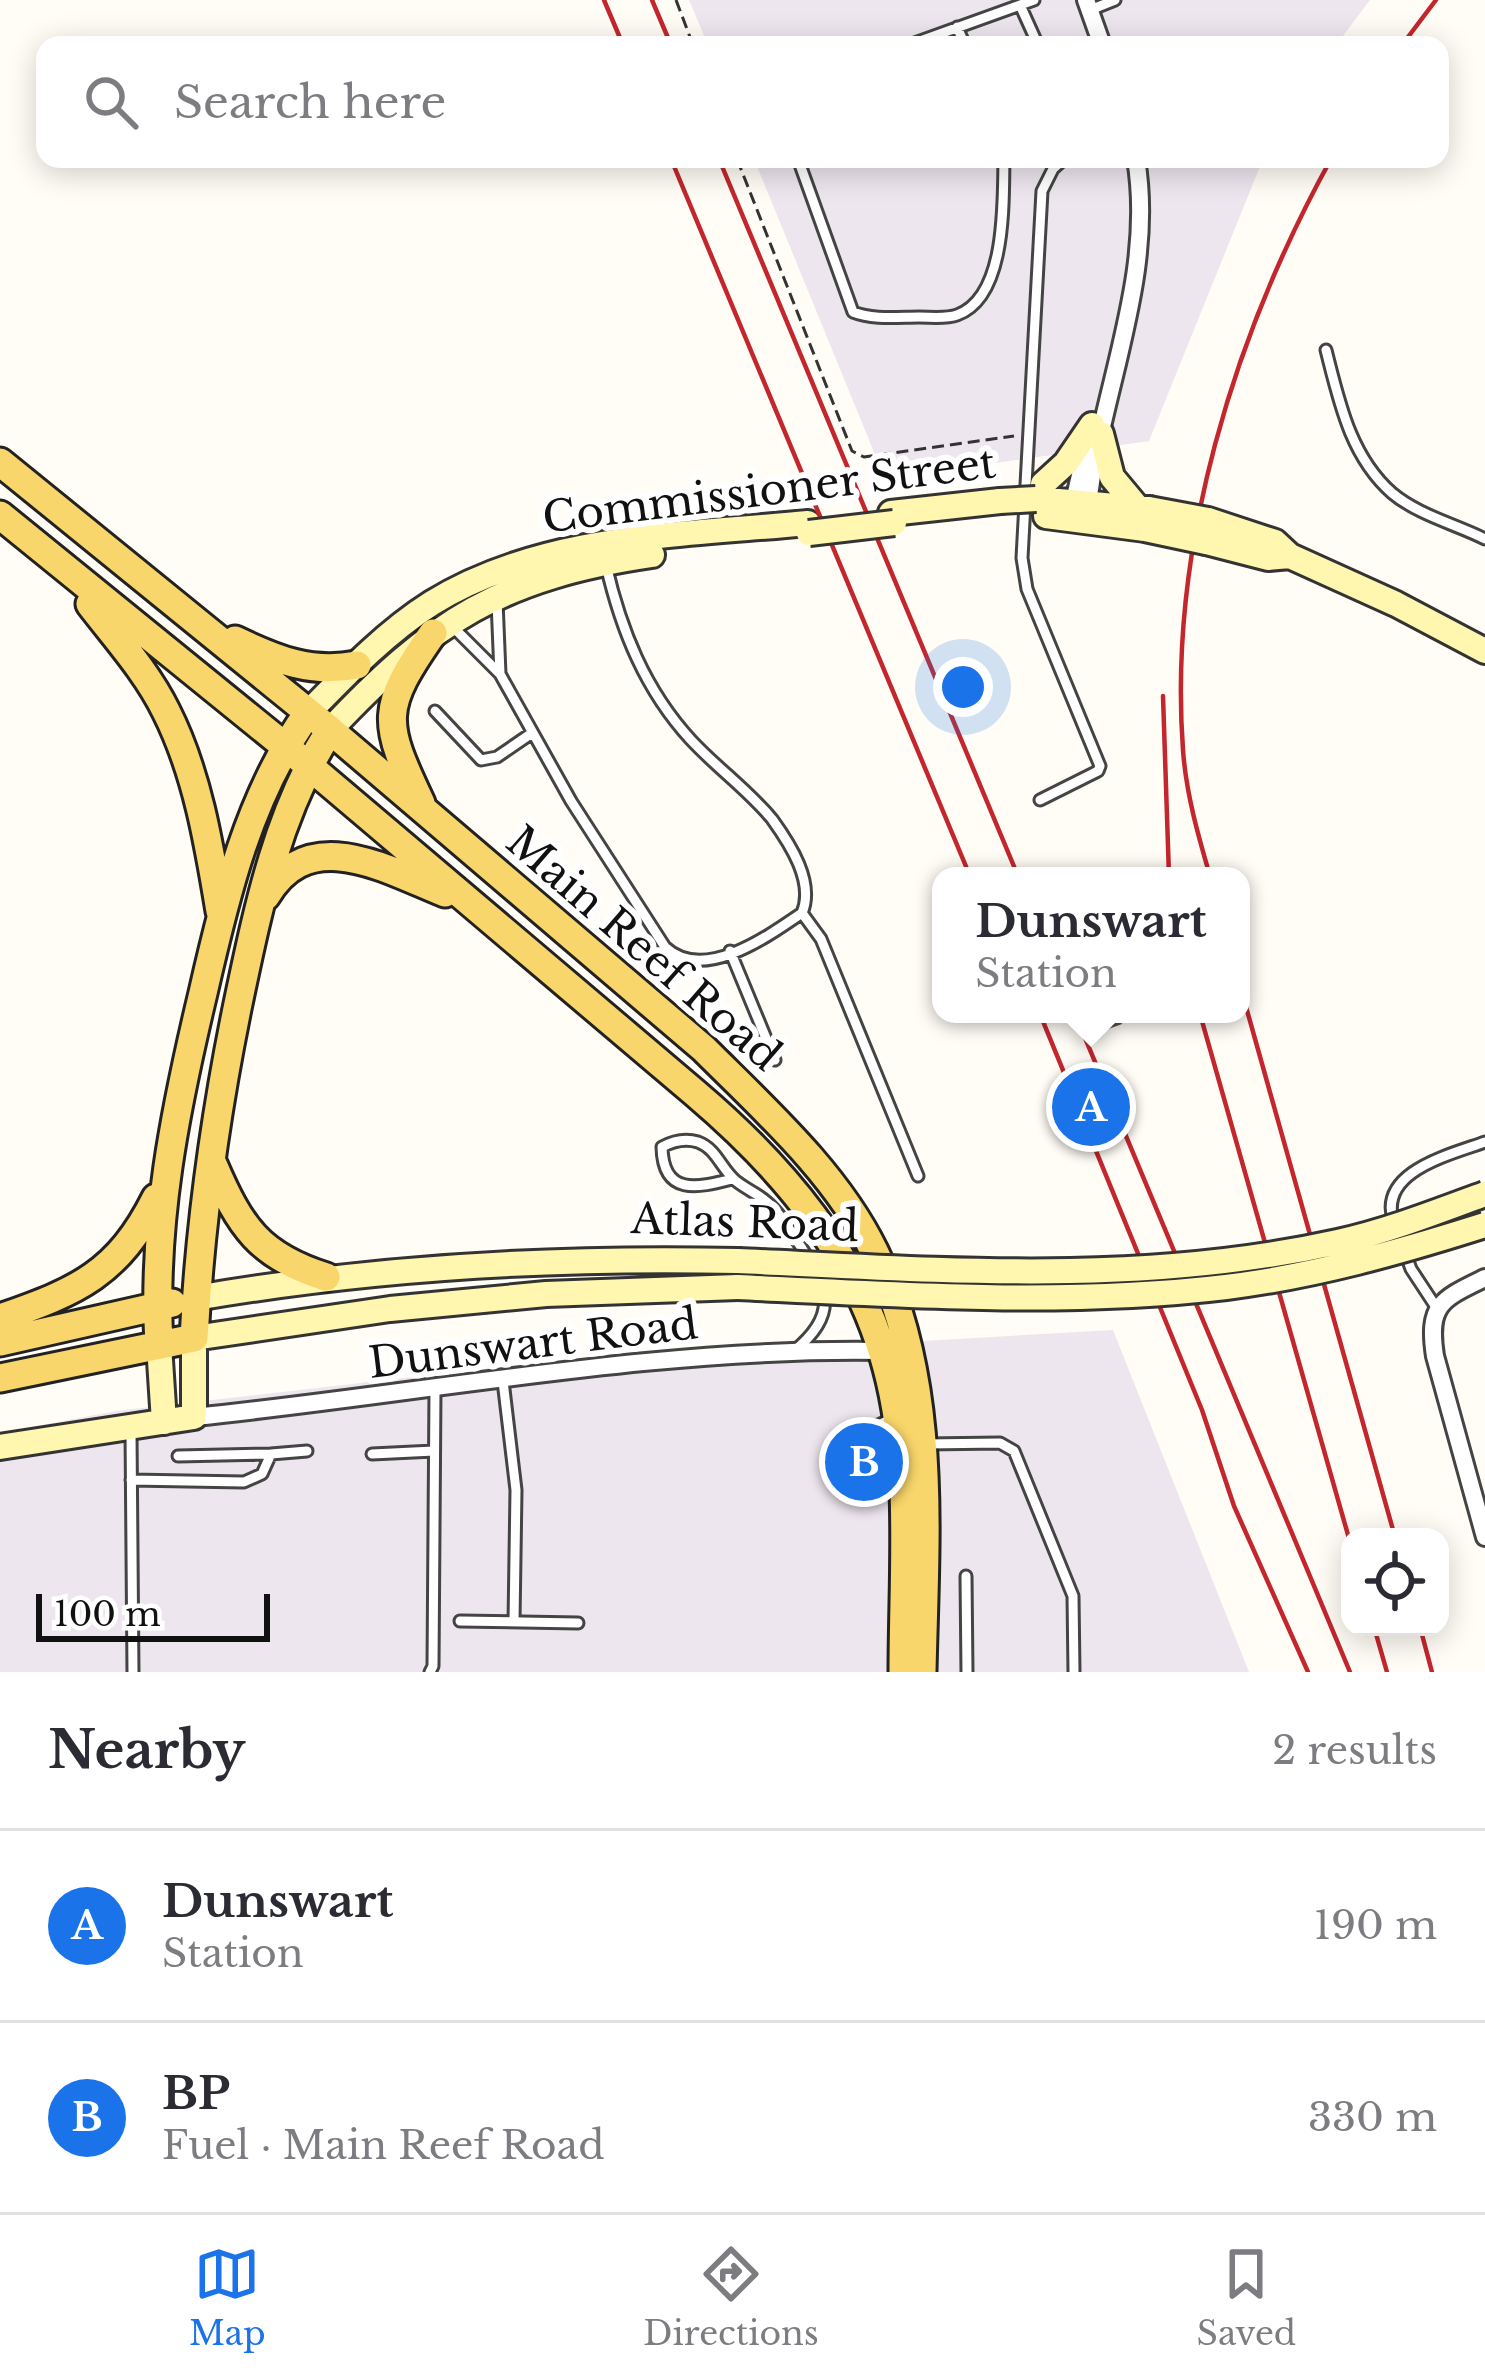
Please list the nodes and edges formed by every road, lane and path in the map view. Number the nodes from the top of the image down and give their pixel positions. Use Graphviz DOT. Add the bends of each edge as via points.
graph roads {
  1 [pos="676,0"];
  2 [pos="1034,0"];
  3 [pos="1115,0"];
  4 [pos="1020,5"];
  5 [pos="1088,5"];
  6 [pos="957,27"];
  7 [pos="690,36"];
  8 [pos="933,36"];
  9 [pos="961,36"];
  10 [pos="1034,36"];
  11 [pos="1099,36"];
  12 [pos="741,168"];
  13 [pos="801,168"];
  14 [pos="1003,168"];
  15 [pos="1058,168"];
  16 [pos="1136,168"];
  17 [pos="1326,350"];
  18 [pos="1096,430"];
  19 [pos="1029,434"];
  20 [pos="0,462"];
  21 [pos="1022,502"];
  22 [pos="1080,509"];
  23 [pos="0,514"];
  24 [pos="1144,515"];
  25 [pos="1485,539"];
  26 [pos="603,554"];
  27 [pos="61,566"];
  28 [pos="497,596"];
  29 [pos="194,620"];
  30 [pos="440,627"];
  31 [pos="1485,651"];
  32 [pos="357,664"];
  33 [pos="500,674"];
  34 [pos="435,711"];
  35 [pos="319,721"];
  36 [pos="532,733"];
  37 [pos="284,747"];
  38 [pos="308,765"];
  39 [pos="1040,800"];
  40 [pos="427,814"];
  41 [pos="466,901"];
  42 [pos="257,911"];
  43 [pos="802,914"];
  44 [pos="221,915"];
  45 [pos="730,951"];
  46 [pos="775,1060"];
  47 [pos="1485,1142"];
  48 [pos="211,1161"];
  49 [pos="918,1176"];
  50 [pos="732,1179"];
  51 [pos="163,1185"];
  52 [pos="1485,1195"];
  53 [pos="1485,1225"];
  54 [pos="738,1274"];
  55 [pos="326,1277"];
  56 [pos="1485,1278"];
  57 [pos="196,1298"];
  58 [pos="157,1307"];
  59 [pos="1436,1307"];
  60 [pos="0,1318"];
  61 [pos="194,1338"];
  62 [pos="0,1342"];
  63 [pos="159,1345"];
  64 [pos="882,1351"];
  65 [pos="792,1352"];
  66 [pos="0,1378"];
  67 [pos="502,1381"];
  68 [pos="435,1390"];
  69 [pos="194,1418"];
  70 [pos="164,1422"];
  71 [pos="131,1427"];
  72 [pos="910,1430"];
  73 [pos="862,1446"];
  74 [pos="0,1447"];
  75 [pos="307,1451"];
  76 [pos="434,1451"];
  77 [pos="271,1454"];
  78 [pos="372,1454"];
  79 [pos="178,1456"];
  80 [pos="862,1478"];
  81 [pos="131,1480"];
  82 [pos="902,1493"];
  83 [pos="1482,1519"];
  84 [pos="1485,1537"];
  85 [pos="966,1576"];
  86 [pos="460,1621"];
  87 [pos="514,1622"];
  88 [pos="578,1623"];
  89 [pos="133,1672"];
  90 [pos="430,1672"];
  91 [pos="903,1672"];
  92 [pos="922,1672"];
  93 [pos="967,1672"];
  94 [pos="1074,1672"];
  1 -- 7 [label="path"];
  2 -- 4 [label="lane"];
  3 -- 5 [label="lane"];
  4 -- 6 [label="lane"];
  4 -- 10 [label="lane"];
  5 -- 11 [label="street"];
  6 -- 8 [label="lane"];
  6 -- 9 [label="lane"];
  12 -- 19 [label="path" via="852,451 865,457"];
  13 -- 14 [label="lane" via="853,312 943,317 980,299 993,274"];
  15 -- 19 [label="lane" via="1042,190"];
  16 -- 18 [label="street" via="1140,235"];
  17 -- 25 [label="lane" via="1344,422 1365,461 1393,493"];
  18 -- 21 [label="main road"];
  18 -- 22 [label="street"];
  18 -- 24 [label="main road" via="1112,477"];
  19 -- 39 [label="lane" via="1027,589 1100,759 1098,771"];
  20 -- 29 [label="main road, Main Reef Road"];
  21 -- 22 [label="main road, Commissioner Street"];
  21 -- 26 [label="main road, Commissioner Street"];
  22 -- 24 [label="main road, Commissioner Street"];
  23 -- 27 [label="main road, Main Reef Road"];
  24 -- 31 [label="main road, Commissioner Street, bridge" via="1275,542"];
  26 -- 28 [label="main road, Commissioner Street"];
  26 -- 32 [label="main road, Commissioner Street" via="530,562 451,593"];
  26 -- 43 [label="lane" via="625,637 655,693 783,833 806,887"];
  27 -- 37 [label="main road, Main Reef Road"];
  27 -- 44 [label="main road" via="167,712 196,796"];
  28 -- 30 [label="main road, Commissioner Street"];
  28 -- 33 [label="lane"];
  29 -- 32 [label="main road" via="300,668"];
  29 -- 35 [label="main road, Main Reef Road"];
  30 -- 33 [label="lane"];
  30 -- 35 [label="main road, Commissioner Street"];
  30 -- 40 [label="main road" via="396,691 391,719"];
  32 -- 35 [label="main road, Commissioner Street"];
  33 -- 36 [label="lane"];
  34 -- 36 [label="lane" via="481,760"];
  35 -- 37 [label="main road, Commissioner Street"];
  35 -- 38 [label="main road, Commissioner Street"];
  35 -- 40 [label="main road, Main Reef Road"];
  36 -- 45 [label="lane" via="665,947 690,962"];
  37 -- 38 [label="main road, Main Reef Road"];
  37 -- 44 [label="main road, Commissioner Street"];
  38 -- 41 [label="main road, Main Reef Road"];
  38 -- 42 [label="main road, Commissioner Street"];
  40 -- 72 [label="main road, Main Reef Road" via="704,1049 797,1145 873,1249 905,1331"];
  41 -- 42 [label="main road" via="368,863 322,856 292,864"];
  41 -- 64 [label="main road, Main Reef Road" via="772,1164 855,1281"];
  42 -- 48 [label="main road, Commissioner Street"];
  43 -- 45 [label="lane"];
  43 -- 49 [label="lane" via="821,938"];
  44 -- 51 [label="main road, Commissioner Street"];
  45 -- 46 [label="lane"];
  47 -- 59 [label="lane" via="1422,1168 1394,1190 1390,1210 1411,1269"];
  48 -- 55 [label="main road" via="260,1244 290,1266"];
  48 -- 57 [label="main road, Commissioner Street"];
  50 -- 50 [label="lane" via="691,1187 674,1181 662,1167 662,1147 705,1145"];
  50 -- 65 [label="lane" via="769,1203 825,1289 820,1324"];
  51 -- 58 [label="main road, Commissioner Street"];
  51 -- 60 [label="main road" via="133,1240 96,1277"];
  52 -- 54 [label="main road, Atlas Road, bridge" via="1340,1242 1195,1265"];
  53 -- 54 [label="main road, Atlas Road, bridge" via="1382,1257 1223,1287 1028,1296"];
  54 -- 55 [label="main road, Atlas Road" via="557,1259"];
  54 -- 61 [label="main road, Atlas Road"];
  55 -- 57 [label="main road, Atlas Road"];
  56 -- 59 [label="street"];
  57 -- 58 [label="main road, Atlas Road"];
  57 -- 61 [label="main road, Commissioner Street"];
  58 -- 62 [label="main road, Atlas Road"];
  58 -- 63 [label="main road, Commissioner Street"];
  59 -- 83 [label="street" via="1435,1356"];
  61 -- 63 [label="main road, Atlas Road"];
  61 -- 69 [label="main road"];
  63 -- 66 [label="main road, Atlas Road"];
  63 -- 70 [label="main road"];
  64 -- 65 [label="street, Dunswart Road"];
  64 -- 72 [label="main road, Main Reef Road"];
  65 -- 67 [label="street, Dunswart Road"];
  67 -- 68 [label="street, Dunswart Road"];
  67 -- 87 [label="lane" via="516,1490"];
  68 -- 69 [label="street, Dunswart Road"];
  68 -- 76 [label="lane"];
  69 -- 70 [label="main road"];
  70 -- 71 [label="main road"];
  71 -- 74 [label="main road"];
  71 -- 81 [label="lane"];
  72 -- 73 [label="lane" via="866,1430"];
  72 -- 82 [label="main road, Main Reef Road"];
  72 -- 92 [label="main road, Main Reef Road"];
  72 -- 94 [label="lane" via="1015,1451 1073,1596"];
  75 -- 77 [label="lane"];
  76 -- 78 [label="lane"];
  76 -- 90 [label="lane"];
  77 -- 79 [label="lane"];
  77 -- 81 [label="lane" via="262,1474 244,1482"];
  80 -- 82 [label="lane" via="867,1492"];
  81 -- 89 [label="lane"];
  82 -- 91 [label="main road, Main Reef Road"];
  83 -- 84 [label="street"];
  85 -- 93 [label="lane"];
  86 -- 87 [label="lane"];
  87 -- 88 [label="lane"];
}
